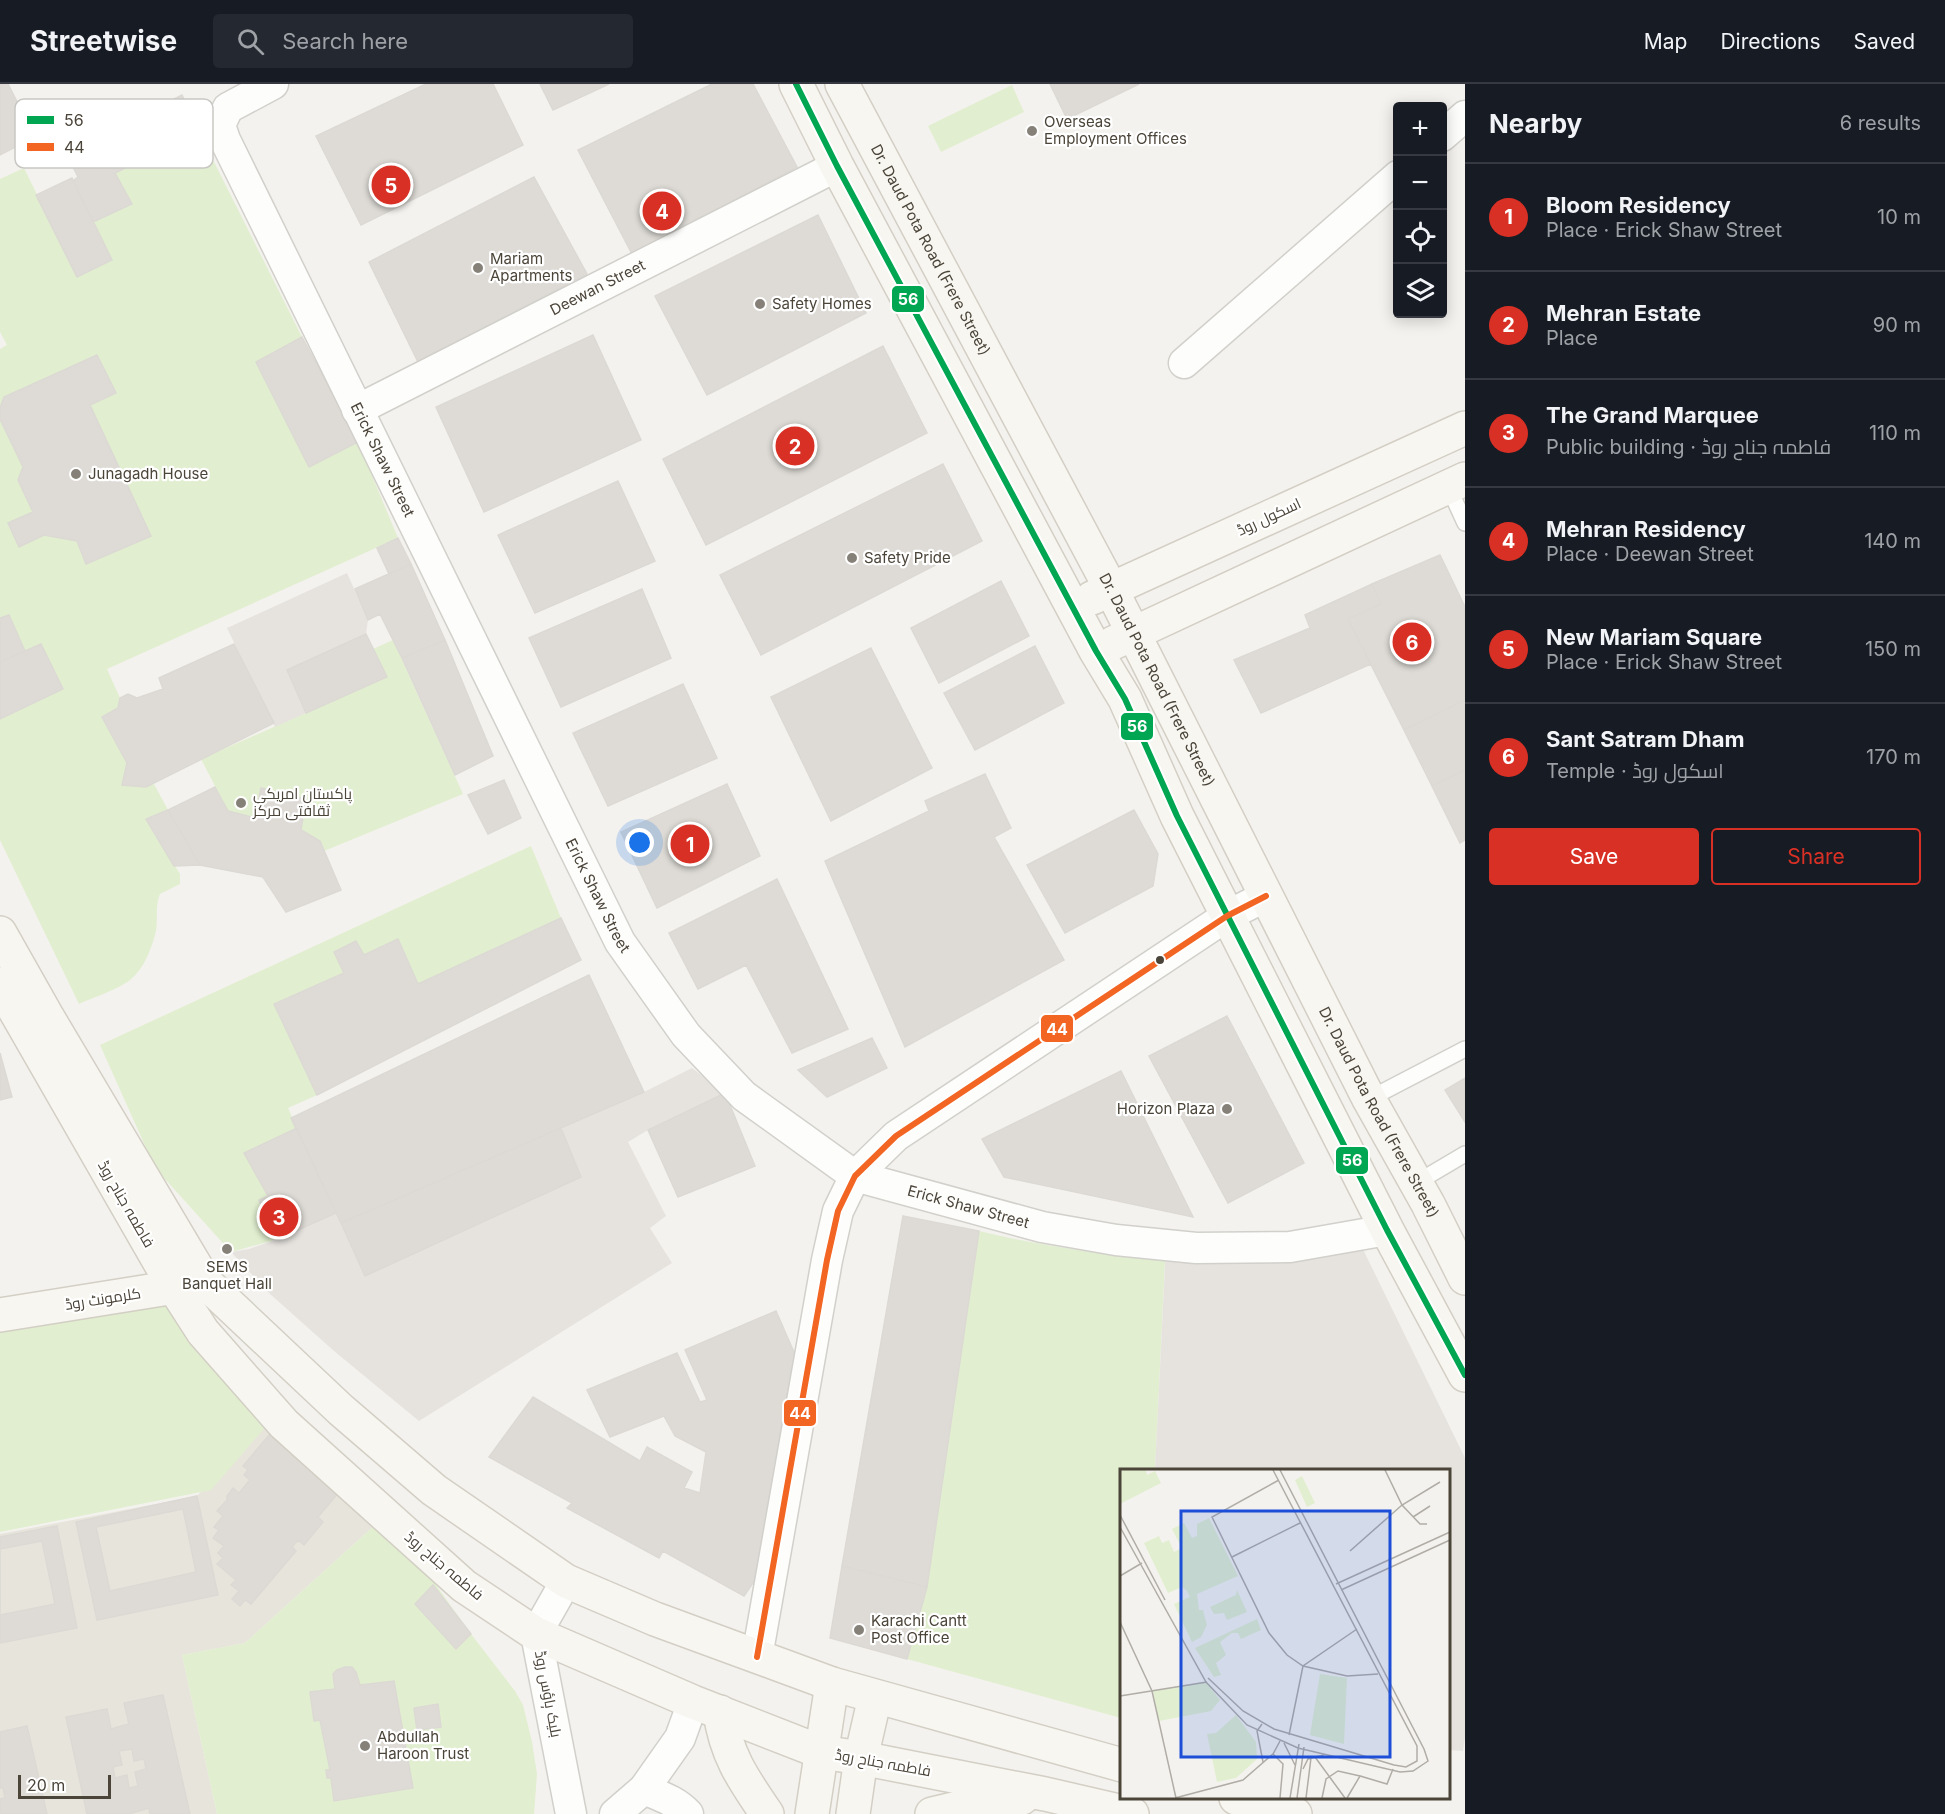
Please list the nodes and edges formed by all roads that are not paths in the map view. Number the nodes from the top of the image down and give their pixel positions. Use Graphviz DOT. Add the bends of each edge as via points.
graph roads {
  1 [pos="273,84"];
  2 [pos="796,84"];
  3 [pos="842,84"];
  4 [pos="1465,116"];
  5 [pos="1447,132"];
  6 [pos="837,166"];
  7 [pos="1393,180"];
  8 [pos="1184,363"];
  9 [pos="357,410"];
  10 [pos="1465,428"];
  11 [pos="1457,482"];
  12 [pos="1465,523"];
  13 [pos="1112,589"];
  14 [pos="1074,606"];
  15 [pos="1134,634"];
  16 [pos="1096,651"];
  17 [pos="1266,896"];
  18 [pos="1227,916"];
  19 [pos="0,933"];
  20 [pos="0,984"];
  21 [pos="1465,1049"];
  22 [pos="1369,1099"];
  23 [pos="1465,1154"];
  24 [pos="855,1176"];
  25 [pos="1416,1183"];
  26 [pos="1387,1230"];
  27 [pos="1465,1278"];
  28 [pos="190,1285"];
  29 [pos="0,1315"];
  30 [pos="1465,1375"];
  31 [pos="566,1581"];
  32 [pos="536,1634"];
  33 [pos="757,1657"];
  34 [pos="832,1684"];
  35 [pos="875,1697"];
  36 [pos="707,1707"];
  37 [pos="821,1752"];
  38 [pos="861,1758"];
  39 [pos="1120,1764"];
  40 [pos="644,1789"];
  41 [pos="1045,1794"];
  42 [pos="1243,1799"];
  43 [pos="937,1813"];
  44 [pos="571,1814"];
  45 [pos="615,1814"];
  46 [pos="688,1814"];
  47 [pos="766,1814"];
  48 [pos="812,1814"];
  49 [pos="853,1814"];
  50 [pos="1132,1814"];
  51 [pos="1295,1814"];
  1 -- 9 [label="street, Erick Shaw Street" via="228,108 220,124"];
  2 -- 6 [label="main road"];
  3 -- 13 [label="main road, Dr. Daud Pota Road (Frere Street)"];
  4 -- 5 [label="street"];
  6 -- 9 [label="street, Deewan Street"];
  6 -- 14 [label="main road"];
  7 -- 8 [label="street"];
  9 -- 24 [label="street, Erick Shaw Street" via="620,942 686,1035 744,1096"];
  10 -- 13 [label="main road, اسکول روڈ"];
  11 -- 12 [label="lane"];
  11 -- 15 [label="main road"];
  13 -- 14 [label="main road, اسکول روڈ"];
  13 -- 15 [label="main road, Dr. Daud Pota Road (Frere Street)"];
  14 -- 16 [label="main road"];
  15 -- 16 [label="main road"];
  15 -- 17 [label="main road, Dr. Daud Pota Road (Frere Street)"];
  16 -- 18 [label="main road" via="1125,699"];
  17 -- 18 [label="street"];
  17 -- 22 [label="main road, Dr. Daud Pota Road (Frere Street)"];
  18 -- 24 [label="street" via="896,1136"];
  18 -- 26 [label="main road"];
  19 -- 28 [label="main road, فاطمہ جناح روڈ"];
  20 -- 28 [label="main road, فاطمہ جناح روڈ"];
  21 -- 22 [label="lane"];
  22 -- 25 [label="main road, Dr. Daud Pota Road (Frere Street)"];
  23 -- 25 [label="lane"];
  24 -- 26 [label="street, Erick Shaw Street" via="1042,1227 1116,1240 1196,1248 1290,1247"];
  24 -- 33 [label="street" via="838,1211 827,1260"];
  25 -- 27 [label="main road, Dr. Daud Pota Road (Frere Street)"];
  26 -- 30 [label="main road"];
  28 -- 29 [label="main road, کلرمونٹ روڈ"];
  28 -- 31 [label="main road, فاطمہ جناح روڈ" via="434,1490"];
  28 -- 32 [label="main road, فاطمہ جناح روڈ" via="203,1332 284,1424 464,1586"];
  31 -- 32 [label="street, بلیک ہاؤس روڈ"];
  31 -- 33 [label="main road, فاطمہ جناح روڈ"];
  32 -- 36 [label="main road, فاطمہ جناح روڈ"];
  32 -- 44 [label="street, بلیک ہاؤس روڈ"];
  33 -- 34 [label="main road, فاطمہ جناح روڈ"];
  34 -- 35 [label="main road, فاطمہ جناح روڈ"];
  34 -- 37 [label="main road"];
  35 -- 38 [label="main road"];
  35 -- 39 [label="main road, فاطمہ جناح روڈ"];
  36 -- 37 [label="main road, فاطمہ جناح روڈ"];
  36 -- 40 [label="street"];
  36 -- 47 [label="main road" via="731,1757"];
  37 -- 38 [label="main road, فاطمہ جناح روڈ"];
  37 -- 48 [label="main road"];
  38 -- 41 [label="main road, فاطمہ جناح روڈ"];
  38 -- 49 [label="main road"];
  40 -- 45 [label="street"];
  40 -- 46 [label="street"];
  41 -- 43 [label="main road"];
  41 -- 50 [label="main road, فاطمہ جناح روڈ"];
  42 -- 51 [label="main road"];
}
